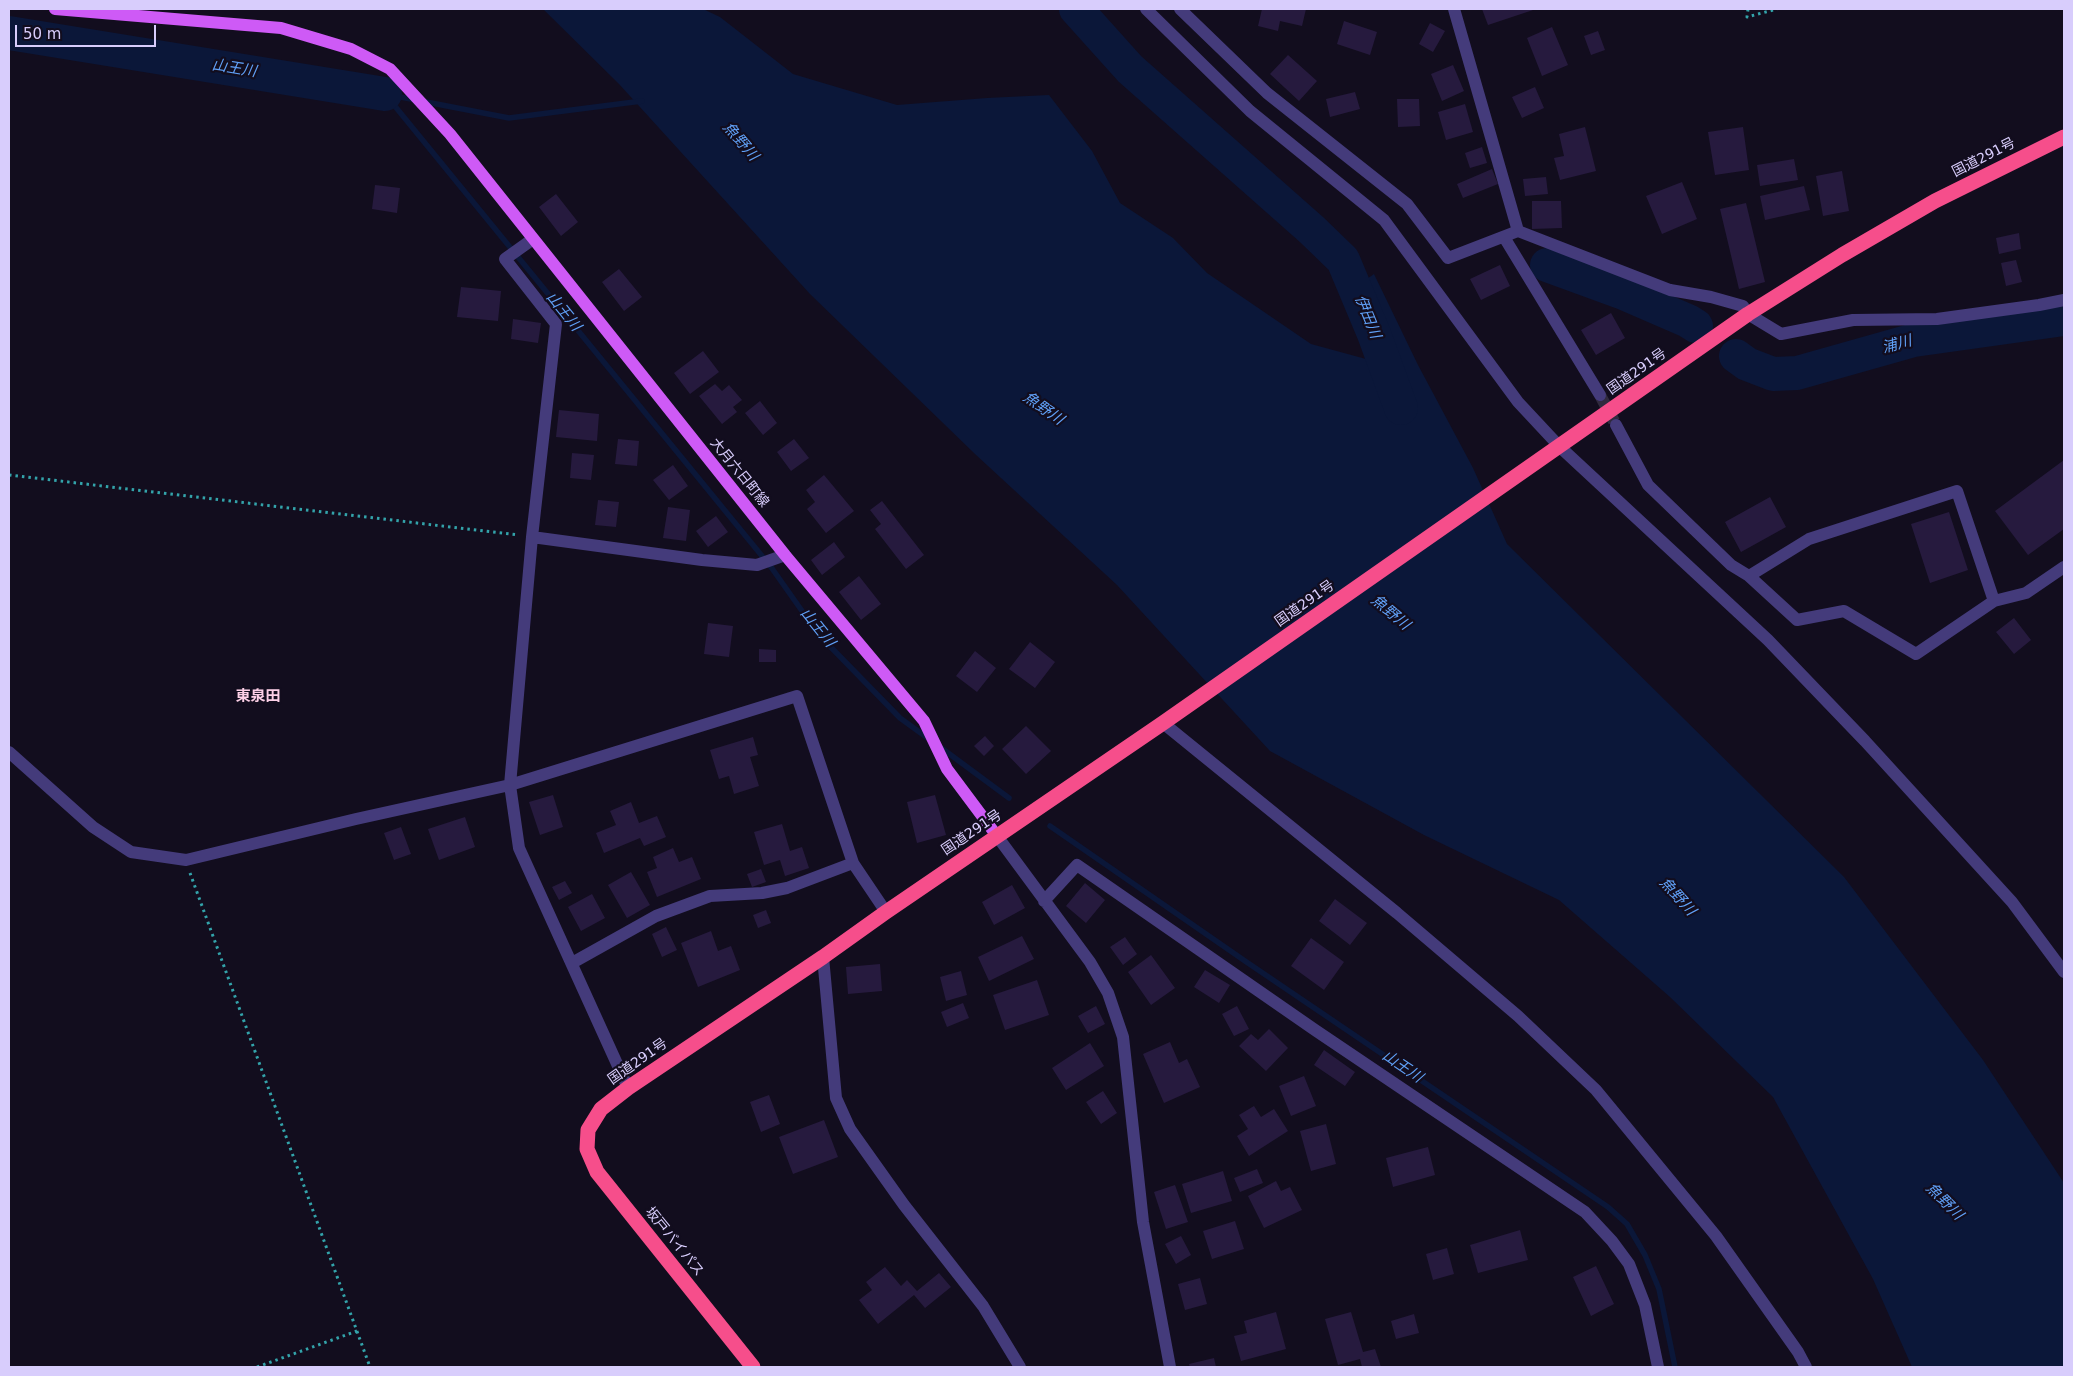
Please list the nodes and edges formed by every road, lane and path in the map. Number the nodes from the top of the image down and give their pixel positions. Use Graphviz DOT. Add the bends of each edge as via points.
graph roads {
  1 [pos="55,9"];
  2 [pos="1146,9"];
  3 [pos="1180,9"];
  4 [pos="1454,9"];
  5 [pos="1748,9"];
  6 [pos="1777,9"];
  7 [pos="2064,137"];
  8 [pos="1518,231"];
  9 [pos="1504,237"];
  10 [pos="533,239"];
  11 [pos="2064,300"];
  12 [pos="1748,314"];
  13 [pos="1600,395"];
  14 [pos="1616,424"];
  15 [pos="1560,447"];
  16 [pos="9,475"];
  17 [pos="532,537"];
  18 [pos="785,554"];
  19 [pos="2064,567"];
  20 [pos="1749,576"];
  21 [pos="1994,601"];
  22 [pos="1167,720"];
  23 [pos="9,752"];
  24 [pos="510,786"];
  25 [pos="997,836"];
  26 [pos="186,860"];
  27 [pos="853,863"];
  28 [pos="1044,901"];
  29 [pos="886,912"];
  30 [pos="823,957"];
  31 [pos="572,962"];
  32 [pos="2064,972"];
  33 [pos="628,1088"];
  34 [pos="588,1130"];
  35 [pos="357,1331"];
  36 [pos="257,1367"];
  37 [pos="370,1367"];
  38 [pos="753,1367"];
  39 [pos="1020,1367"];
  40 [pos="1170,1367"];
  41 [pos="1658,1367"];
  42 [pos="1806,1367"];
  1 -- 10 [label="main road, 大月六日町線" via="281,28 351,49 390,69 450,134"];
  2 -- 15 [label="street" via="1250,111 1384,220 1518,402"];
  3 -- 9 [label="street" via="1268,92 1407,204 1448,258"];
  4 -- 8 [label="street"];
  5 -- 6 [label="path" via="1748,17"];
  7 -- 12 [label="highway, 国道291号" via="1935,201"];
  8 -- 9 [label="street"];
  8 -- 12 [label="street" via="1670,290 1742,306"];
  9 -- 13 [label="street"];
  10 -- 17 [label="street" via="504,259 556,324"];
  10 -- 18 [label="main road, 大月六日町線"];
  11 -- 12 [label="street" via="1936,319 1853,320 1781,334"];
  12 -- 15 [label="highway, 国道291号"];
  14 -- 20 [label="street" via="1648,485 1731,565"];
  15 -- 22 [label="highway, 国道291号"];
  15 -- 32 [label="street" via="1768,640 1865,741 2012,902"];
  16 -- 17 [label="path"];
  17 -- 18 [label="street" via="757,565"];
  17 -- 24 [label="street"];
  18 -- 25 [label="main road, 大月六日町線" via="924,722 947,769"];
  19 -- 21 [label="street" via="2026,593"];
  20 -- 21 [label="street" via="1797,620 1844,611 1916,654"];
  20 -- 21 [label="street" via="1809,539 1957,491"];
  22 -- 25 [label="highway, 国道291号"];
  22 -- 42 [label="street" via="1518,1016 1596,1090 1716,1236"];
  23 -- 26 [label="street" via="93,827 131,852"];
  24 -- 26 [label="street"];
  24 -- 27 [label="street" via="797,696"];
  24 -- 31 [label="street" via="519,848"];
  25 -- 28 [label="street"];
  25 -- 29 [label="highway, 国道291号"];
  26 -- 35 [label="path"];
  27 -- 29 [label="street"];
  27 -- 31 [label="street" via="787,888 710,896 656,916"];
  28 -- 40 [label="street" via="1090,962 1108,993 1124,1037 1143,1222"];
  28 -- 41 [label="street" via="1077,865 1586,1212 1630,1264 1645,1305"];
  29 -- 30 [label="highway, 国道291号"];
  30 -- 33 [label="highway, 国道291号"];
  30 -- 39 [label="street" via="836,1098 850,1129 983,1306"];
  31 -- 33 [label="street"];
  33 -- 34 [label="highway, 国道291号" via="601,1109"];
  34 -- 38 [label="highway, 坂戸バイパス" via="587,1149 597,1172"];
  35 -- 36 [label="path"];
  35 -- 37 [label="path"];
}
